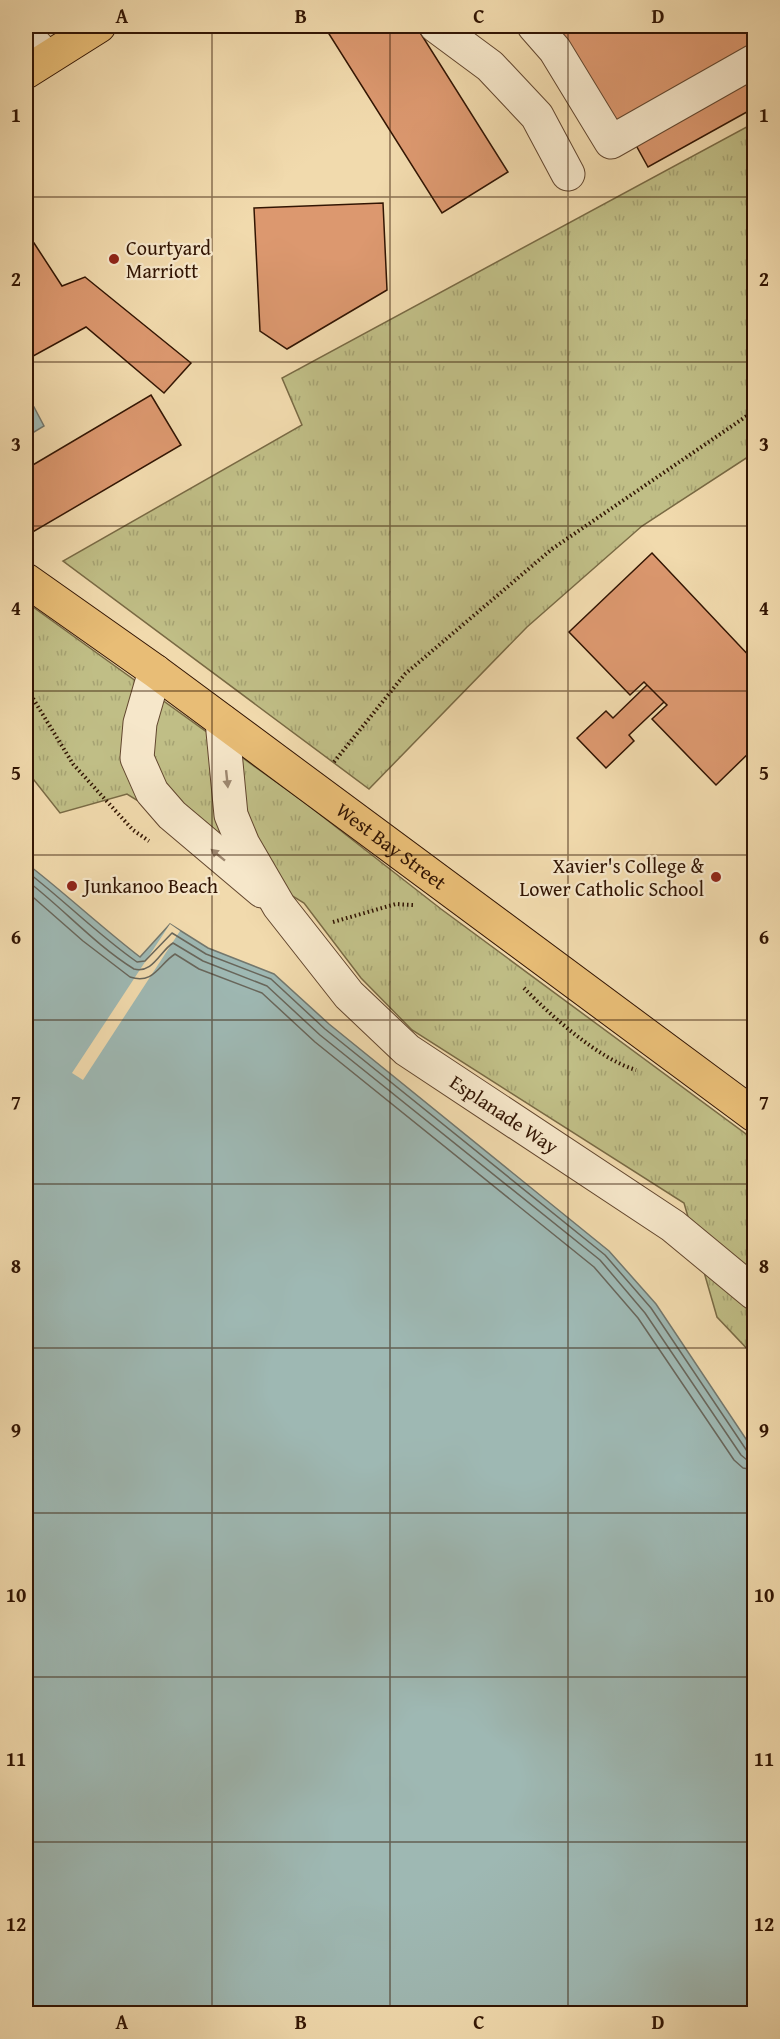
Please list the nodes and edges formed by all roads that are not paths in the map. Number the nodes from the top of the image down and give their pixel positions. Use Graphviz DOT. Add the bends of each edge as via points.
graph roads {
  1 [pos="99,26"];
  2 [pos="436,26"];
  3 [pos="534,26"];
  4 [pos="33,55"];
  5 [pos="754,62"];
  6 [pos="568,174"];
  7 [pos="26,580"];
  8 [pos="155,671"];
  9 [pos="222,721"];
  10 [pos="279,906"];
  11 [pos="754,1113"];
  12 [pos="754,1293"];
  1 -- 4 [label="main road"];
  2 -- 6 [label="street" via="490,66 537,116"];
  3 -- 5 [label="street" via="555,50 611,142"];
  7 -- 8 [label="main road, West Bay Street"];
  8 -- 9 [label="main road, West Bay Street"];
  10 -- 8 [label="street, Esplanade Way, one-way" via="187,829 152,792 137,758 140,723"];
  9 -- 10 [label="street, Esplanade Way, one-way" via="231,815"];
  9 -- 11 [label="main road, West Bay Street"];
  10 -- 12 [label="street, Esplanade Way" via="349,995 407,1050 673,1226"];
}
